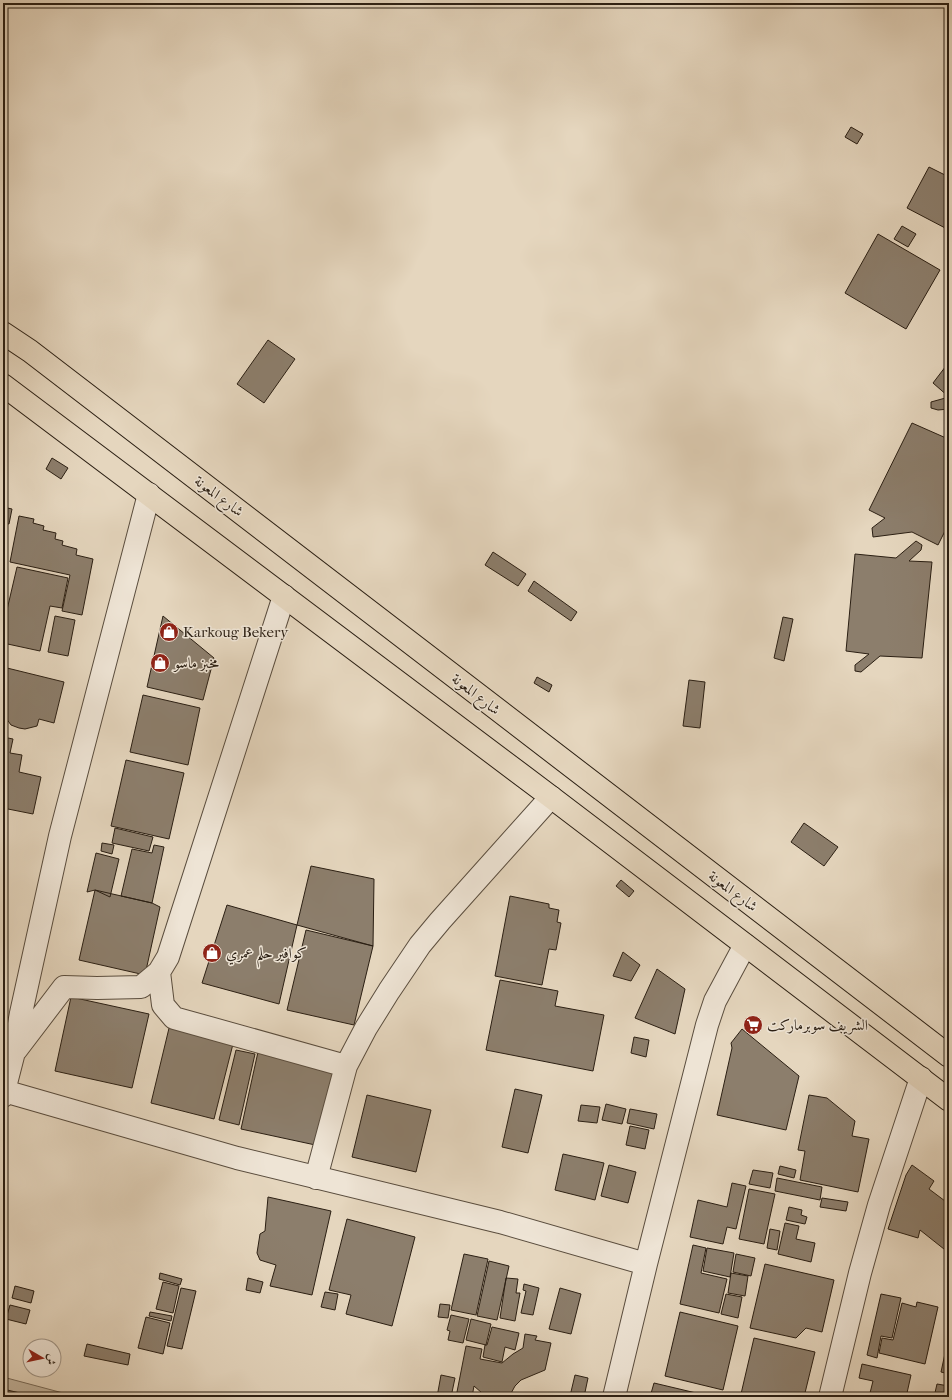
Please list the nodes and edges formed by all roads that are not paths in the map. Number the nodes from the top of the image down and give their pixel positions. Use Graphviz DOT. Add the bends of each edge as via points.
graph roads {
  1 [pos="3,333"];
  2 [pos="3,385"];
  3 [pos="149,494"];
  4 [pos="284,596"];
  5 [pos="551,797"];
  6 [pos="745,945"];
  7 [pos="159,972"];
  8 [pos="14,1052"];
  9 [pos="949,1056"];
  10 [pos="346,1066"];
  11 [pos="921,1078"];
  12 [pos="3,1093"];
  13 [pos="949,1100"];
  14 [pos="316,1178"];
  15 [pos="646,1264"];
  16 [pos="614,1397"];
  17 [pos="830,1397"];
  1 -- 9 [label="highway, شارع المعونة"];
  2 -- 3 [label="highway"];
  3 -- 4 [label="highway"];
  3 -- 8 [label="street" via="60,836"];
  4 -- 5 [label="highway"];
  4 -- 7 [label="street" via="168,957"];
  5 -- 6 [label="highway"];
  5 -- 10 [label="street" via="420,945 366,1028"];
  6 -- 11 [label="highway"];
  6 -- 15 [label="street" via="715,1001 707,1025"];
  7 -- 8 [label="street" via="141,987 64,986"];
  7 -- 10 [label="street" via="163,1005 174,1018"];
  8 -- 12 [label="street"];
  10 -- 14 [label="street"];
  11 -- 13 [label="highway"];
  11 -- 17 [label="street" via="879,1205"];
  12 -- 14 [label="street"];
  14 -- 15 [label="street" via="500,1222"];
  15 -- 16 [label="street"];
}
